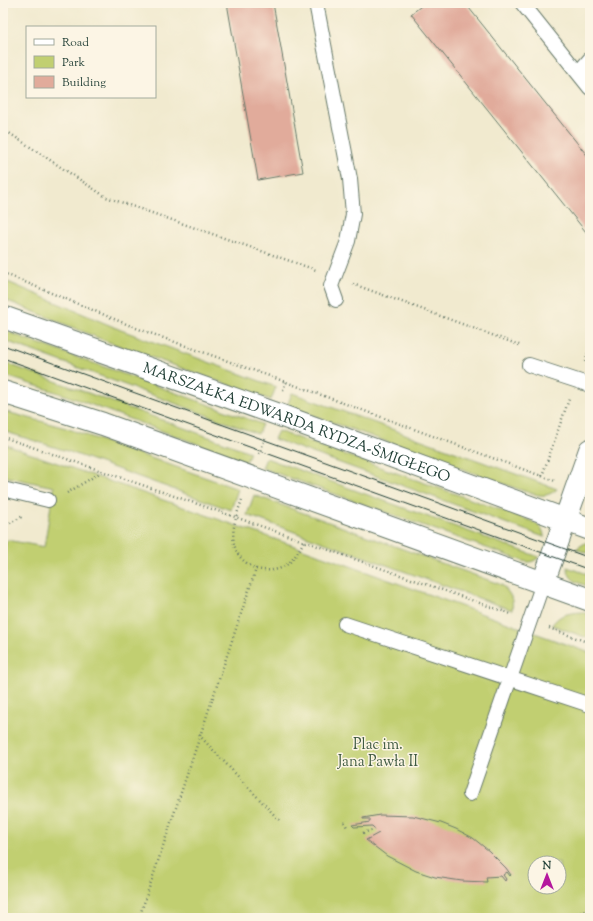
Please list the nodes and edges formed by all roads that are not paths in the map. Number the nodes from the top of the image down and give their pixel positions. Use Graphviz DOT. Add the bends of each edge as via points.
graph roads {
  1 [pos="316,3"];
  2 [pos="522,3"];
  3 [pos="590,59"];
  4 [pos="578,73"];
  5 [pos="590,88"];
  6 [pos="336,300"];
  7 [pos="3,317"];
  8 [pos="529,365"];
  9 [pos="584,383"];
  10 [pos="3,392"];
  11 [pos="590,450"];
  12 [pos="3,489"];
  13 [pos="48,500"];
  14 [pos="565,520"];
  15 [pos="590,529"];
  16 [pos="543,583"];
  17 [pos="590,600"];
  18 [pos="345,624"];
  19 [pos="510,680"];
  20 [pos="590,705"];
  21 [pos="470,794"];
  1 -- 6 [label="lane" via="350,179 353,214 348,241 331,286"];
  2 -- 4 [label="lane"];
  3 -- 4 [label="lane"];
  4 -- 5 [label="lane"];
  7 -- 14 [label="street, MARSZAŁKA EDWARDA RYDZA-ŚMIGŁEGO" via="274,412"];
  8 -- 9 [label="lane"];
  10 -- 16 [label="street" via="102,424"];
  11 -- 14 [label="street"];
  12 -- 13 [label="lane"];
  14 -- 15 [label="street, MARSZAŁKA EDWARDA RYDZA-ŚMIGŁEGO"];
  14 -- 16 [label="street"];
  16 -- 17 [label="street"];
  16 -- 19 [label="lane"];
  18 -- 19 [label="lane"];
  19 -- 20 [label="lane"];
  19 -- 21 [label="lane"];
}
